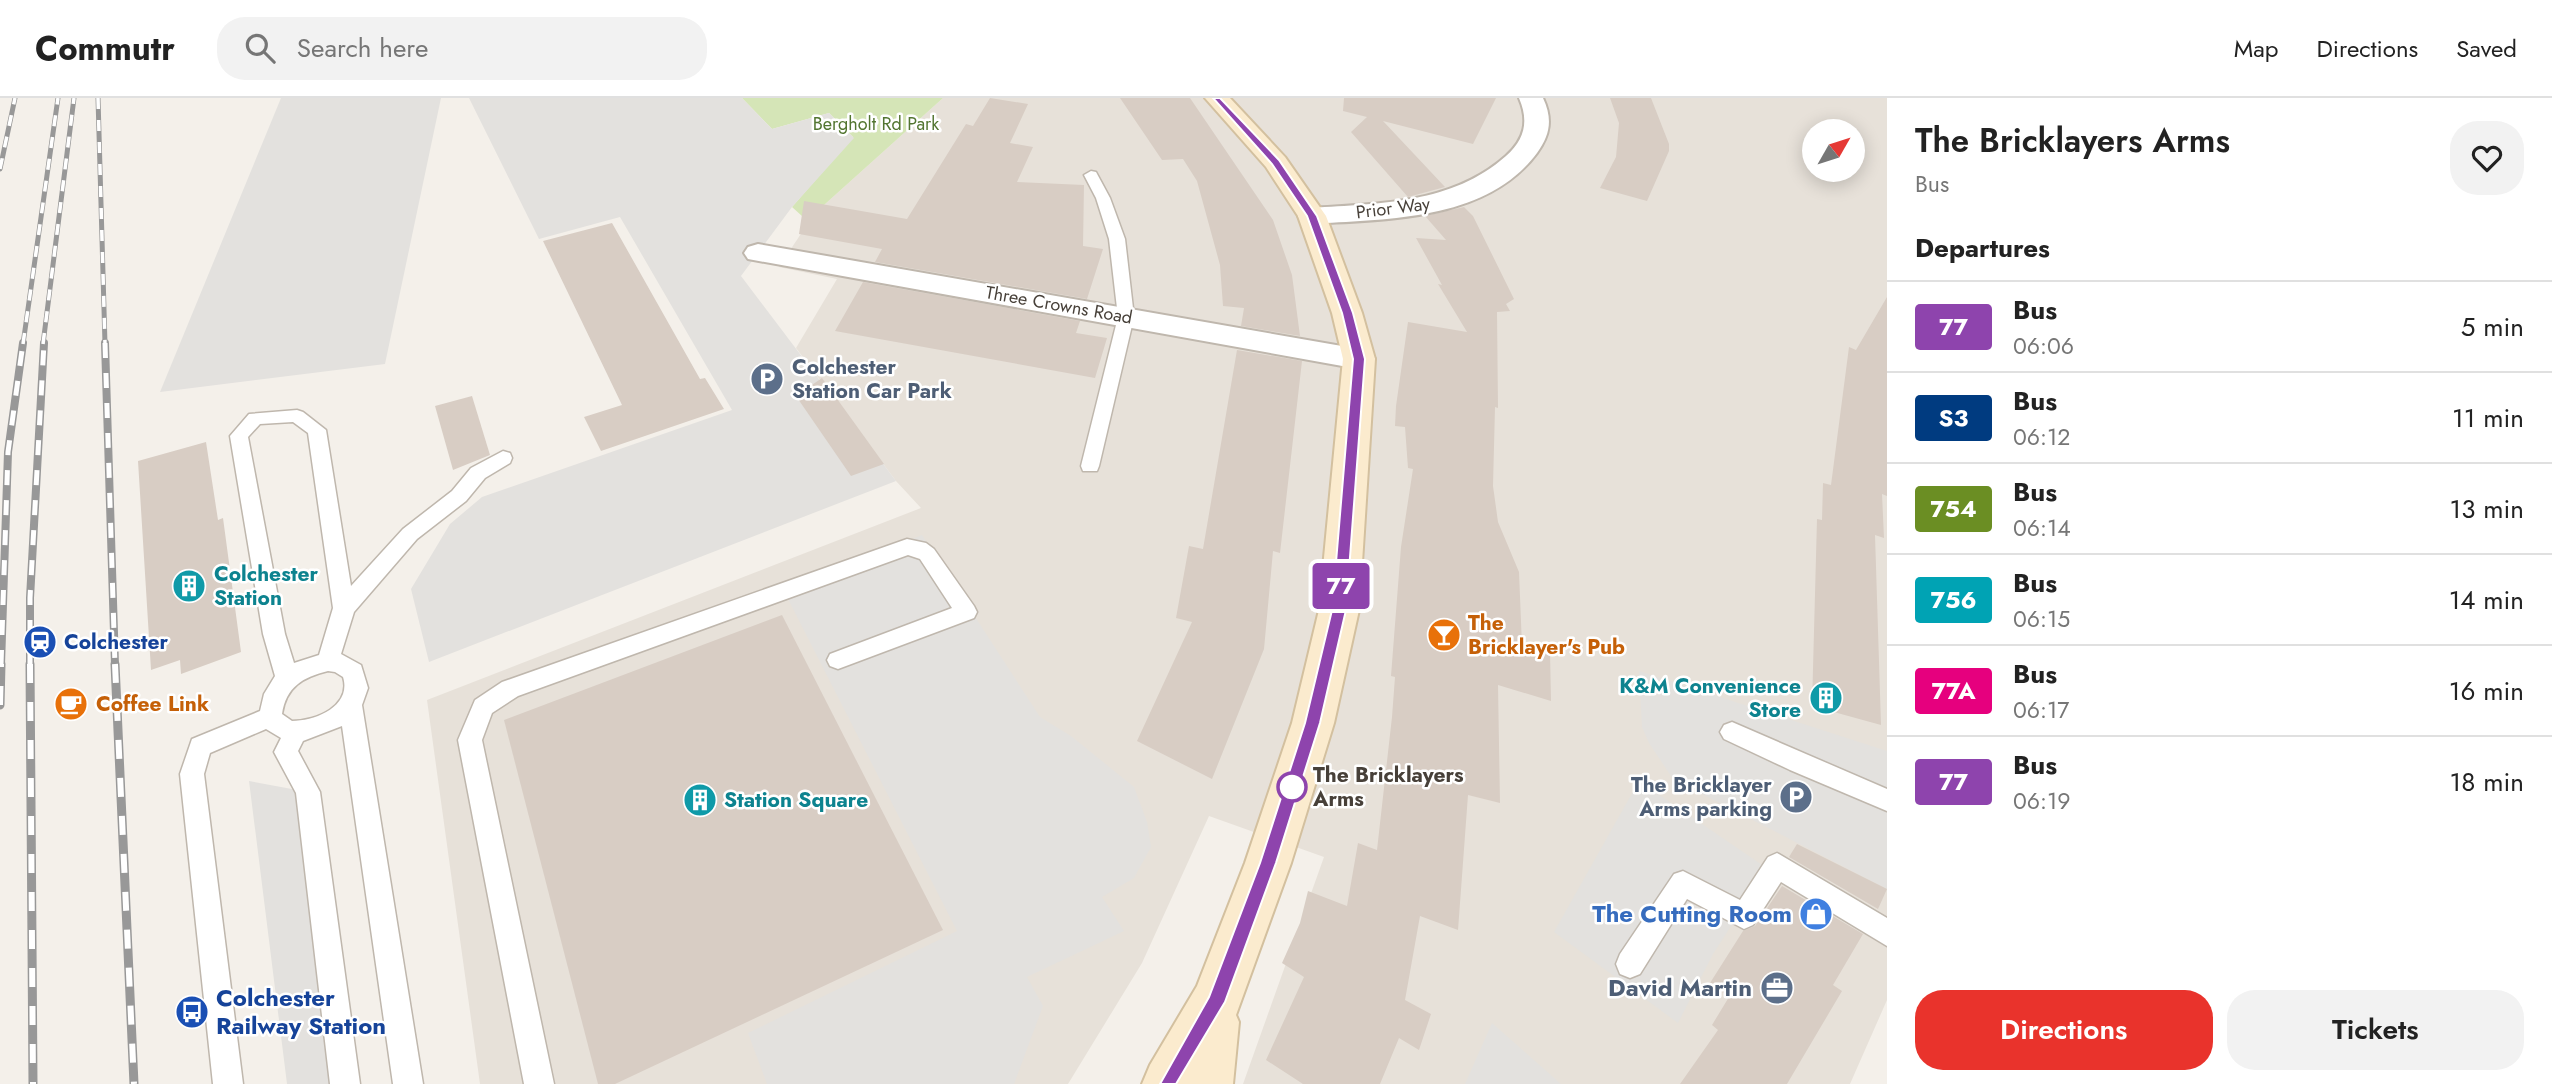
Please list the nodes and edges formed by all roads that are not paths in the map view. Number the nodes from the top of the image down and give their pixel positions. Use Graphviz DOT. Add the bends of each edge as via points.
graph roads {
  1 [pos="1217,98"];
  2 [pos="1531,98"];
  3 [pos="1091,175"];
  4 [pos="1312,216"];
  5 [pos="758,253"];
  6 [pos="1126,317"];
  7 [pos="1359,359"];
  8 [pos="503,458"];
  9 [pos="1090,466"];
  10 [pos="344,608"];
  11 [pos="838,660"];
  12 [pos="328,662"];
  13 [pos="287,677"];
  14 [pos="350,703"];
  15 [pos="270,717"];
  16 [pos="296,732"];
  17 [pos="1732,732"];
  18 [pos="1887,800"];
  19 [pos="1887,933"];
  20 [pos="1630,964"];
  21 [pos="1216,1002"];
  22 [pos="228,1084"];
  23 [pos="345,1084"];
  24 [pos="408,1084"];
  25 [pos="539,1084"];
  26 [pos="1169,1084"];
  27 [pos="1206,1084"];
  1 -- 4 [label="main road" via="1276,162"];
  2 -- 4 [label="street, Prior Way" via="1539,112 1534,142 1512,167 1476,191 1425,206"];
  3 -- 6 [label="lane" via="1118,239"];
  4 -- 7 [label="main road" via="1348,313"];
  5 -- 6 [label="street, Three Crowns Road"];
  6 -- 7 [label="street, Three Crowns Road"];
  6 -- 9 [label="lane"];
  7 -- 21 [label="main road" via="1339,610 1313,723"];
  8 -- 10 [label="lane" via="478,473 459,496 410,534"];
  10 -- 12 [label="lane"];
  10 -- 13 [label="lane" via="317,430 297,416 255,418 239,436 274,634"];
  11 -- 25 [label="lane" via="966,612 927,554 907,547 510,689 483,707 470,740"];
  12 -- 13 [label="lane"];
  12 -- 14 [label="lane" via="340,663 353,672 357,689"];
  13 -- 15 [label="lane" via="272,695"];
  14 -- 16 [label="lane" via="324,725"];
  14 -- 24 [label="lane"];
  15 -- 16 [label="lane" via="282,729"];
  15 -- 22 [label="lane" via="200,746 192,774"];
  16 -- 23 [label="lane" via="286,752 308,792"];
  17 -- 18 [label="lane"];
  19 -- 20 [label="lane" via="1776,865 1744,916 1683,883"];
  21 -- 26 [label="main road"];
  21 -- 27 [label="main road"];
}
